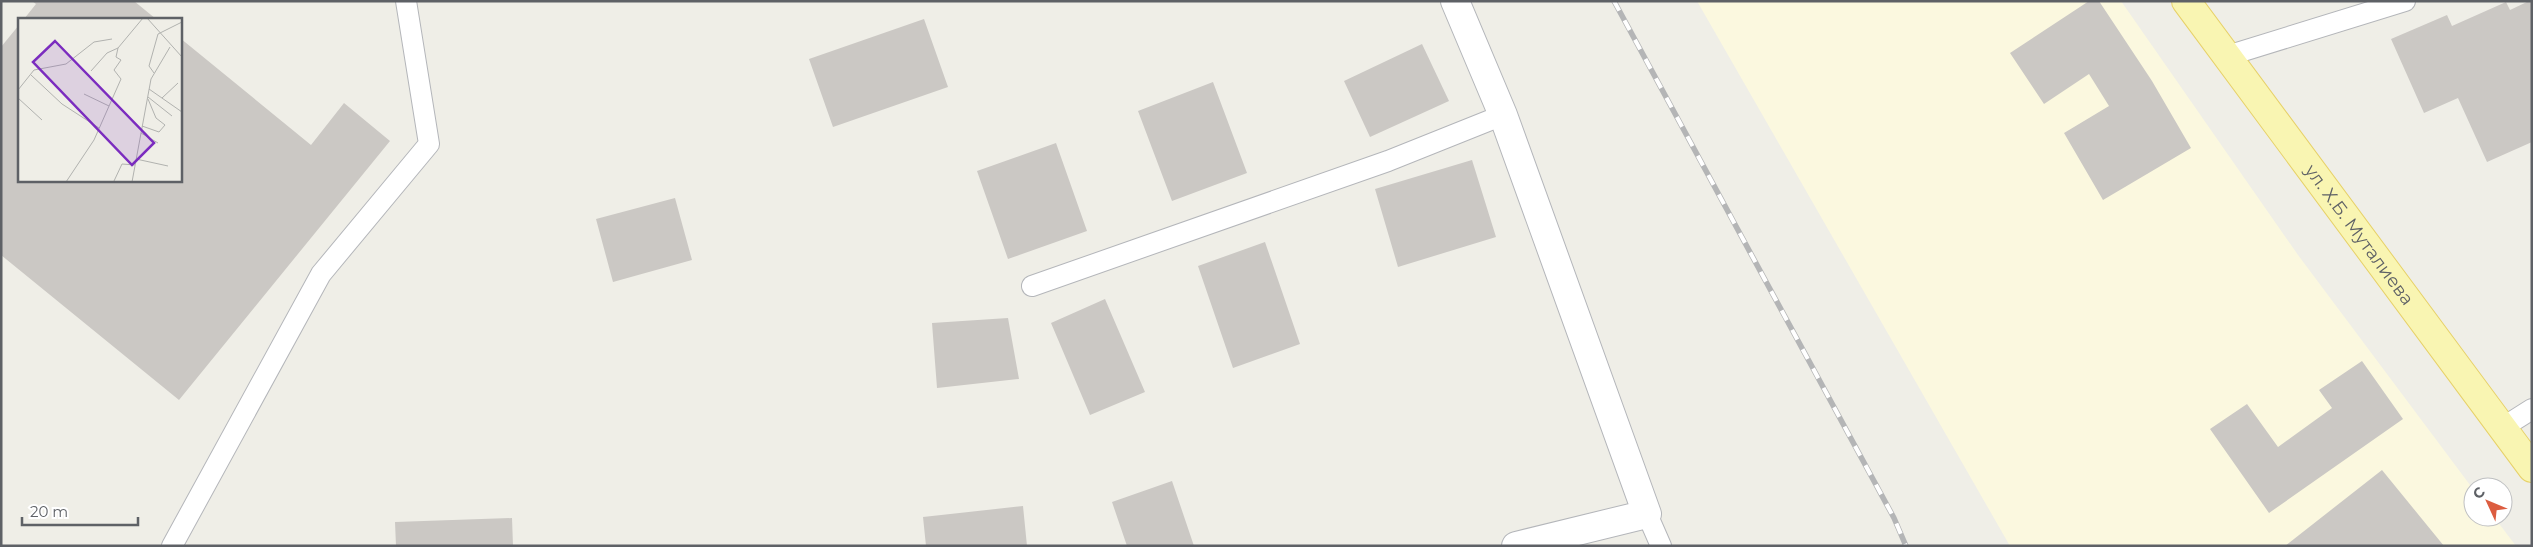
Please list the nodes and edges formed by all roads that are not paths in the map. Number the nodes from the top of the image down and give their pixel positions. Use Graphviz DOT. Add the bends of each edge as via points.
graph roads {
  1 [pos="406,1"];
  2 [pos="1455,1"];
  3 [pos="2186,1"];
  4 [pos="2404,1"];
  5 [pos="2226,56"];
  6 [pos="1503,115"];
  7 [pos="1032,286"];
  8 [pos="2532,409"];
  9 [pos="2502,428"];
  10 [pos="2532,468"];
  11 [pos="1647,514"];
  12 [pos="172,546"];
  13 [pos="1516,546"];
  14 [pos="1661,546"];
  1 -- 12 [label="lane" via="429,144 321,274"];
  2 -- 6 [label="street"];
  3 -- 5 [label="main road, ул. Х.Б. Муталиева"];
  4 -- 5 [label="lane"];
  5 -- 9 [label="main road, ул. Х.Б. Муталиева"];
  6 -- 7 [label="lane" via="1388,161"];
  6 -- 11 [label="street"];
  8 -- 9 [label="lane"];
  9 -- 10 [label="main road, ул. Х.Б. Муталиева"];
  11 -- 13 [label="street"];
  11 -- 14 [label="lane"];
}
